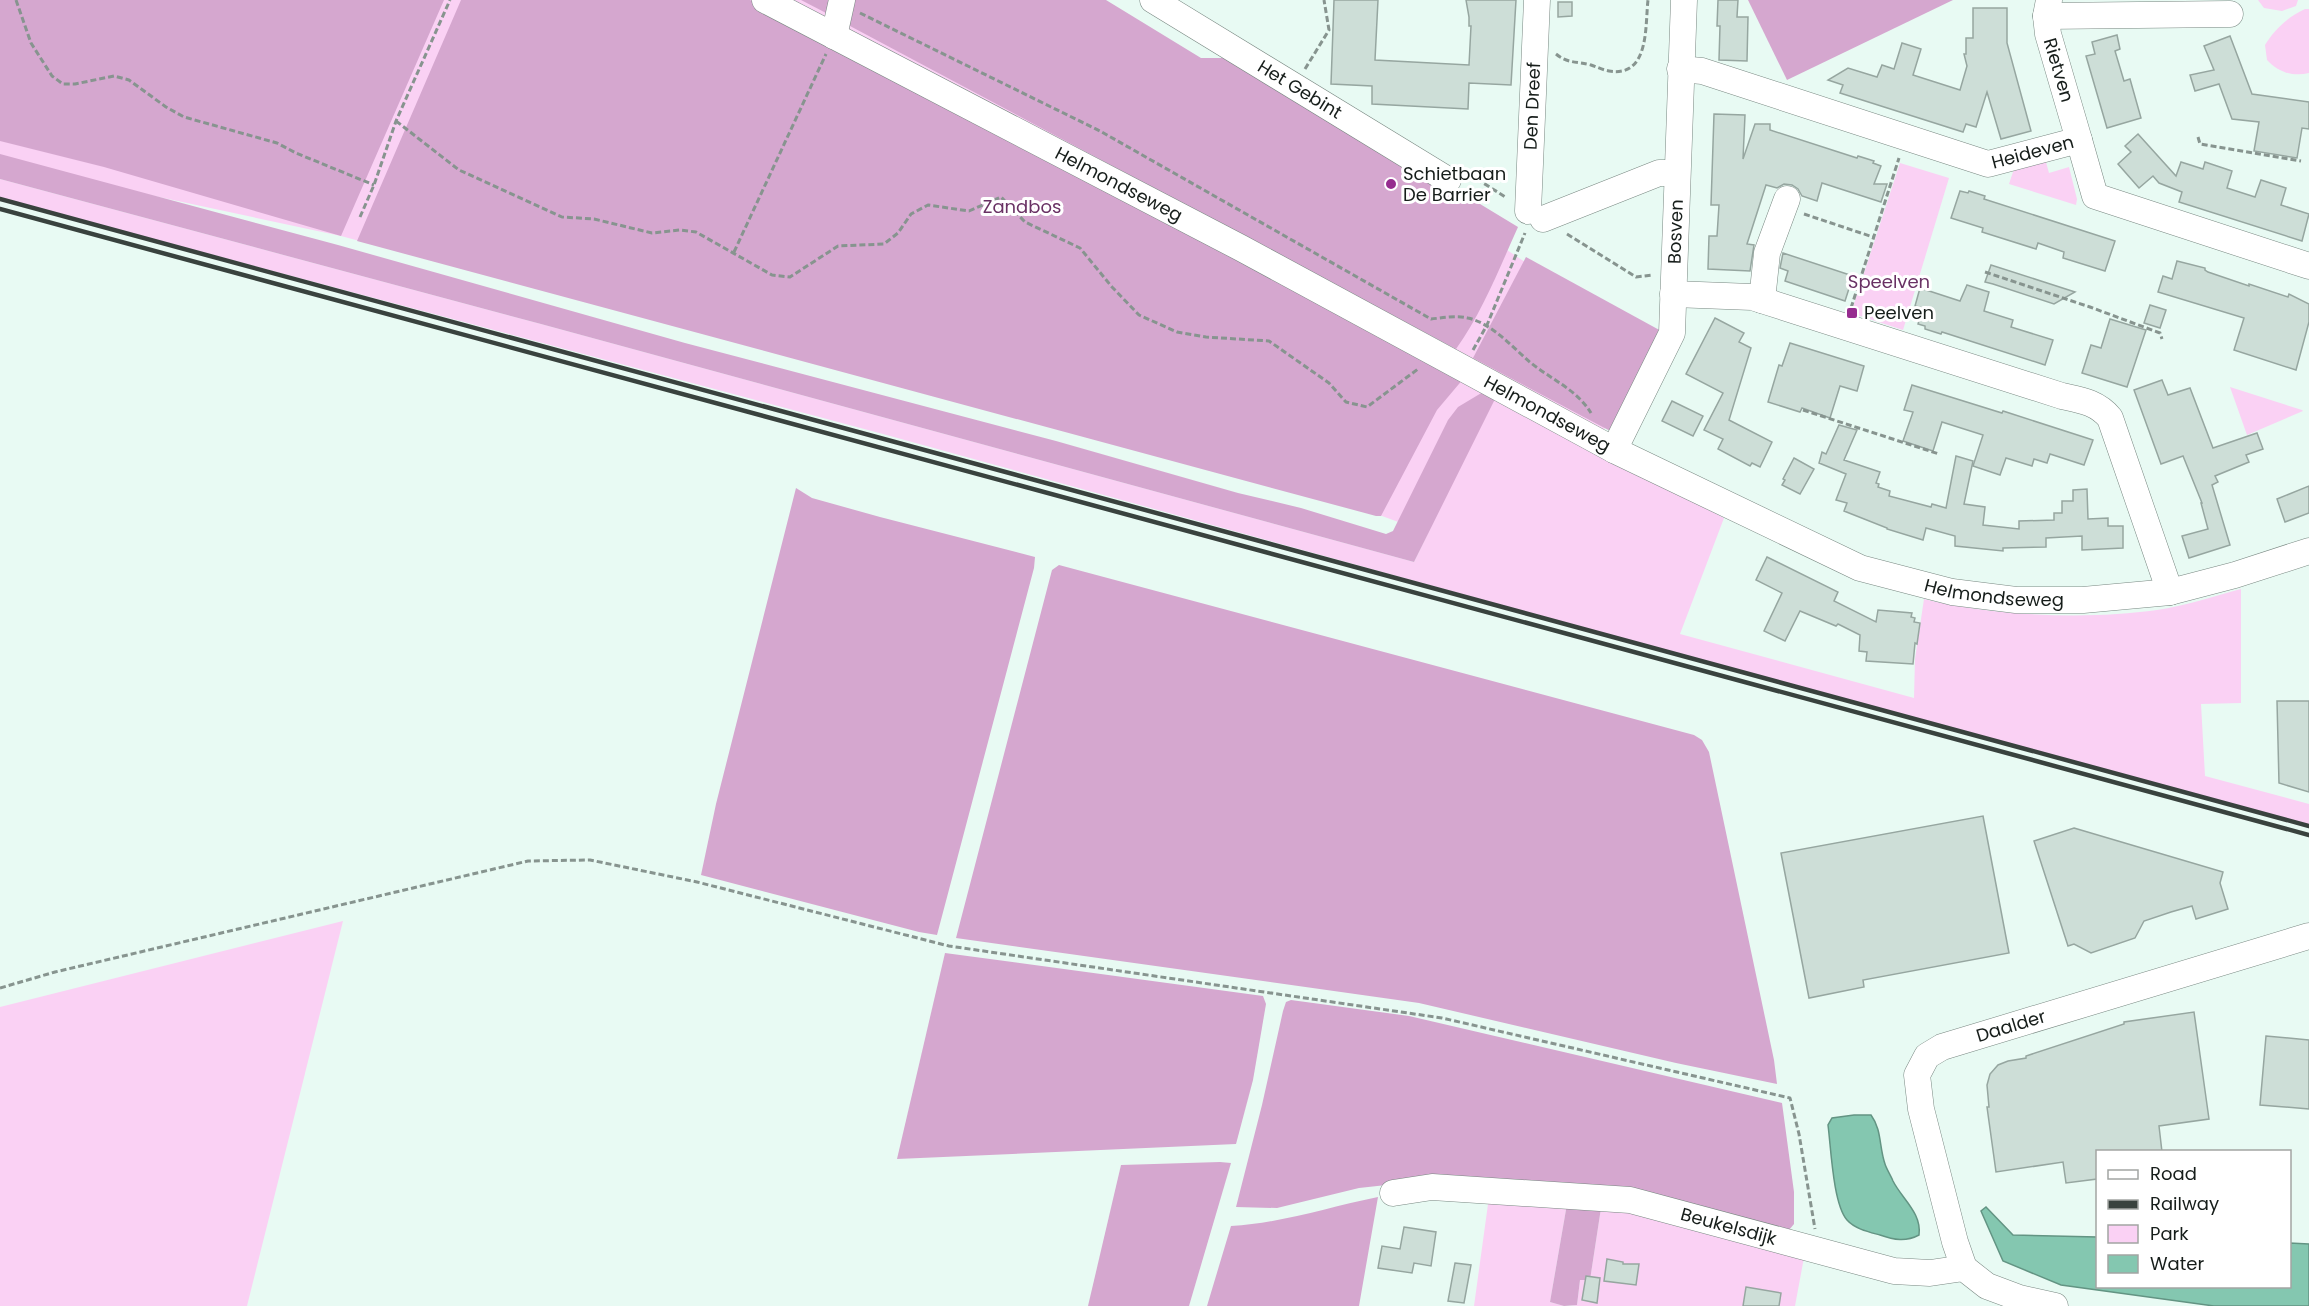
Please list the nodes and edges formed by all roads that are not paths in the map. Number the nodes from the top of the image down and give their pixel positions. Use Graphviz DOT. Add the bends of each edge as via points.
graph roads {
  1 [pos="765,0"];
  2 [pos="1153,0"];
  3 [pos="1537,0"];
  4 [pos="1684,0"];
  5 [pos="842,2"];
  6 [pos="2048,8"];
  7 [pos="2230,14"];
  8 [pos="834,36"];
  9 [pos="1680,69"];
  10 [pos="2079,140"];
  11 [pos="1677,173"];
  12 [pos="1448,180"];
  13 [pos="1786,203"];
  14 [pos="2309,266"];
  15 [pos="1673,294"];
  16 [pos="1762,300"];
  17 [pos="1614,450"];
  18 [pos="2309,551"];
  19 [pos="2170,592"];
  20 [pos="2309,936"];
  21 [pos="1393,1193"];
  22 [pos="1964,1268"];
  23 [pos="2055,1306"];
  1 -- 8 [label="street, Helmondseweg"];
  2 -- 12 [label="street, Het Gebint"];
  3 -- 11 [label="street, Den Dreef" via="1533,220 1659,172"];
  4 -- 9 [label="street, Bosven"];
  5 -- 8 [label="street"];
  6 -- 7 [label="street"];
  6 -- 10 [label="street, Rietven" via="2048,34"];
  8 -- 17 [label="street, Helmondseweg" via="1241,248"];
  9 -- 10 [label="street, Heideven" via="1702,71 1988,164"];
  9 -- 11 [label="street, Bosven"];
  10 -- 14 [label="street, Heideven" via="2094,196"];
  11 -- 15 [label="street, Bosven"];
  13 -- 16 [label="street" via="1767,253"];
  15 -- 16 [label="street"];
  15 -- 17 [label="street, Bosven" via="1672,333"];
  16 -- 19 [label="street" via="2103,410 2110,418"];
  17 -- 19 [label="street, Helmondseweg" via="1860,568 1952,592 2016,600 2083,600"];
  18 -- 19 [label="street, Helmondseweg"];
  20 -- 22 [label="street, Daalder" via="1942,1047 1926,1056 1917,1074 1921,1109"];
  21 -- 22 [label="street, Beukelsdijk" via="1432,1187 1630,1200 1894,1271 1930,1273"];
  22 -- 23 [label="street" via="1987,1286"];
}
